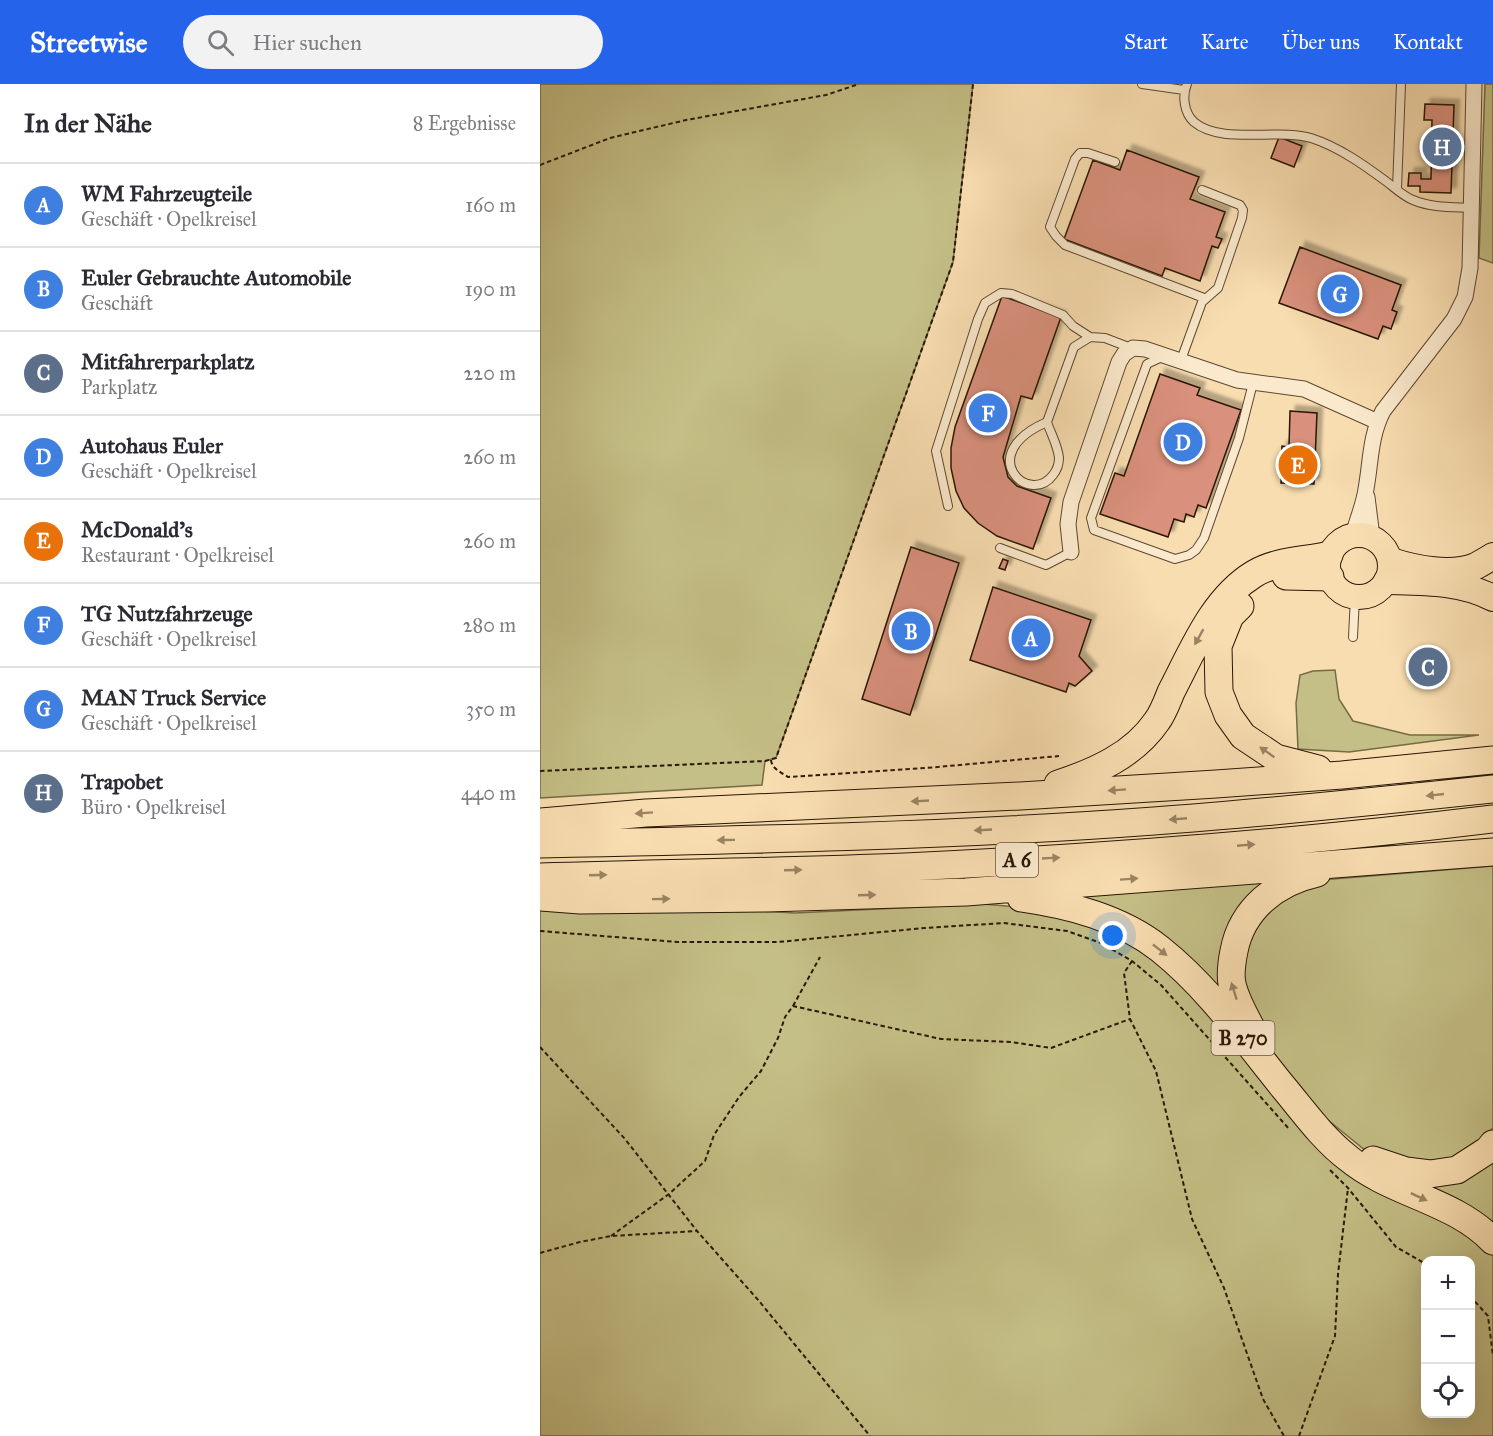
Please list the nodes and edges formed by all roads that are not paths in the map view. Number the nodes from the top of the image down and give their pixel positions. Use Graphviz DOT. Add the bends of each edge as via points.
graph roads {
  1 [pos="1142,84"];
  2 [pos="1401,84"];
  3 [pos="1474,84"];
  4 [pos="1186,87"];
  5 [pos="1115,162"];
  6 [pos="1397,189"];
  7 [pos="1202,190"];
  8 [pos="1472,208"];
  9 [pos="1204,298"];
  10 [pos="1090,337"];
  11 [pos="1132,348"];
  12 [pos="1173,358"];
  13 [pos="1253,383"];
  14 [pos="1047,422"];
  15 [pos="1378,422"];
  16 [pos="948,506"];
  17 [pos="1362,536"];
  18 [pos="1000,548"];
  19 [pos="1071,552"];
  20 [pos="1493,556"];
  21 [pos="1330,566"];
  22 [pos="1389,571"];
  23 [pos="1355,597"];
  24 [pos="1493,598"];
  25 [pos="1353,637"];
  26 [pos="1493,760"];
  27 [pos="1342,775"];
  28 [pos="1493,789"];
  29 [pos="1020,796"];
  30 [pos="1493,819"];
  31 [pos="540,822"];
  32 [pos="540,844"];
  33 [pos="1493,852"];
  34 [pos="1389,859"];
  35 [pos="540,877"];
  36 [pos="966,892"];
  37 [pos="540,897"];
  38 [pos="1493,1144"];
  39 [pos="1493,1241"];
  1 -- 4 [label="lane"];
  2 -- 6 [label="lane"];
  3 -- 8 [label="street"];
  4 -- 6 [label="lane" via="1183,101 1193,121 1206,129 1236,135 1268,133 1310,138 1355,159"];
  5 -- 9 [label="lane" via="1080,153 1050,227 1065,245"];
  6 -- 8 [label="lane" via="1410,199 1431,206"];
  7 -- 9 [label="lane" via="1240,205 1243,210 1218,288"];
  8 -- 15 [label="street" via="1465,297 1454,320"];
  9 -- 12 [label="lane"];
  10 -- 11 [label="lane"];
  10 -- 14 [label="lane" via="1074,347"];
  10 -- 16 [label="lane" via="1063,315 1012,294 1001,292 985,303 936,451"];
  11 -- 12 [label="street" via="1145,348"];
  11 -- 19 [label="street" via="1119,362 1071,502"];
  12 -- 13 [label="street"];
  12 -- 13 [label="lane" via="1147,364 1091,518 1094,530 1175,559 1196,550 1204,538 1239,438"];
  13 -- 15 [label="street" via="1304,389"];
  14 -- 14 [label="lane" via="1056,444 1057,470 1049,480 1032,485 1012,472 1011,450 1028,432"];
  15 -- 17 [label="street" via="1370,450"];
  17 -- 21 [label="main road" via="1343,539 1335,546"];
  17 -- 22 [label="main road" via="1381,543 1387,551"];
  18 -- 19 [label="lane" via="1046,565"];
  20 -- 22 [label="highway" via="1475,566 1452,570 1411,567"];
  21 -- 23 [label="main road" via="1335,586"];
  27 -- 21 [label="highway, one-way" via="1276,758 1243,736 1228,715 1219,692 1218,646 1230,616 1263,585"];
  21 -- 29 [label="highway, one-way" via="1311,559 1290,561 1256,572 1233,589 1201,634 1157,722 1130,750 1091,774"];
  22 -- 23 [label="main road" via="1373,593"];
  22 -- 24 [label="highway" via="1480,591"];
  23 -- 25 [label="lane"];
  26 -- 27 [label="highway"];
  27 -- 29 [label="highway, one-way"];
  28 -- 32 [label="highway, A 6, one-way" via="1152,822 840,838"];
  29 -- 31 [label="highway, one-way" via="646,813"];
  35 -- 30 [label="highway, A 6, one-way" via="904,867 1161,852 1366,835"];
  33 -- 34 [label="highway"];
  36 -- 34 [label="highway, one-way"];
  38 -- 34 [label="highway, one-way" via="1457,1170 1430,1174 1377,1162 1331,1129 1255,1035 1239,1005 1231,981 1236,939 1258,903 1274,890 1309,875"];
  37 -- 36 [label="highway, one-way" via="767,898"];
  36 -- 39 [label="highway, B 270, one-way" via="1064,905 1100,916 1159,948 1200,985 1322,1135 1347,1158 1367,1172 1466,1218"];
}
